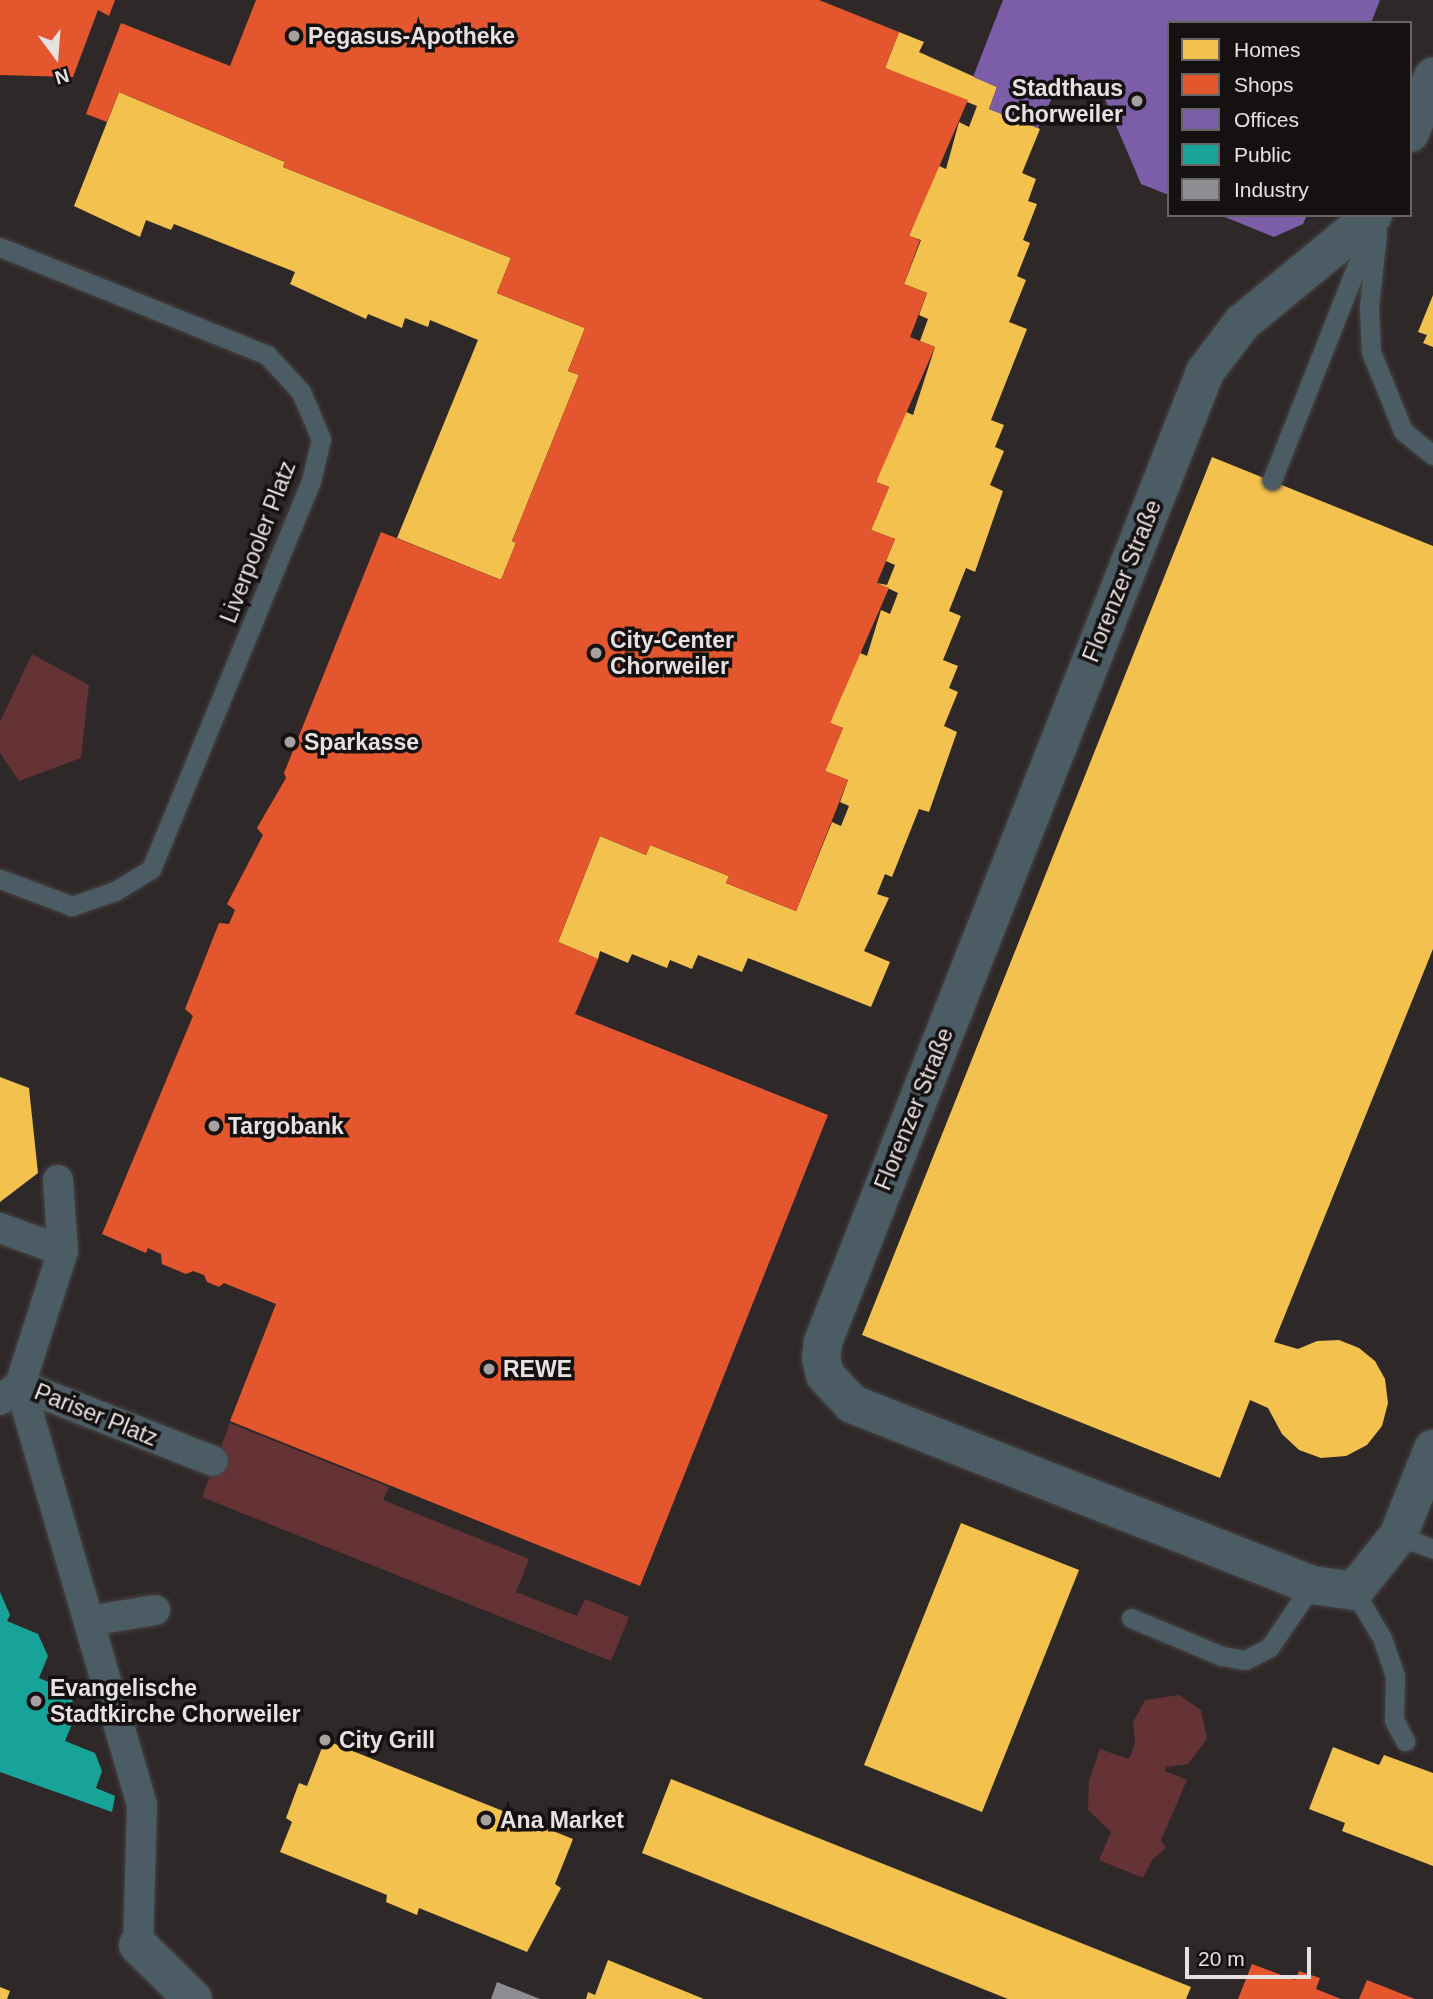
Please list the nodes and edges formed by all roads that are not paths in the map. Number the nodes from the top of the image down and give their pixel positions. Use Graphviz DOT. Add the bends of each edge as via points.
graph roads {
  1 [pos="1433,77"];
  2 [pos="1412,128"];
  3 [pos="1374,217"];
  4 [pos="1376,217"];
  5 [pos="1377,217"];
  6 [pos="0,247"];
  7 [pos="1433,455"];
  8 [pos="1272,480"];
  9 [pos="0,879"];
  10 [pos="58,1180"];
  11 [pos="0,1227"];
  12 [pos="63,1251"];
  13 [pos="10,1392"];
  14 [pos="1433,1449"];
  15 [pos="213,1461"];
  16 [pos="1398,1536"];
  17 [pos="1433,1549"];
  18 [pos="1312,1585"];
  19 [pos="1354,1591"];
  20 [pos="155,1610"];
  21 [pos="1131,1618"];
  22 [pos="89,1621"];
  23 [pos="1405,1741"];
  24 [pos="138,1945"];
  25 [pos="193,1999"];
  1 -- 2 [label="street"];
  3 -- 18 [label="street, Florenzer Straße" via="1242,323 1205,372 823,1342 821,1358 825,1375 852,1404"];
  4 -- 8 [label="lane"];
  5 -- 7 [label="lane" via="1368,307 1371,352 1403,431"];
  6 -- 9 [label="lane, Liverpooler Platz" via="267,355 301,392 321,439 311,481 151,869 115,891 72,906"];
  10 -- 12 [label="street, Pariser Platz"];
  11 -- 12 [label="street"];
  12 -- 13 [label="street, Pariser Platz"];
  13 -- 15 [label="street, Pariser Platz"];
  13 -- 22 [label="street"];
  14 -- 16 [label="street"];
  16 -- 17 [label="lane"];
  16 -- 19 [label="street"];
  18 -- 19 [label="street, Florenzer Straße"];
  18 -- 21 [label="lane" via="1269,1648 1245,1660 1222,1656"];
  19 -- 23 [label="lane" via="1391,1663 1394,1720"];
  20 -- 22 [label="street"];
  22 -- 24 [label="street" via="142,1805"];
  24 -- 25 [label="street"];
}
